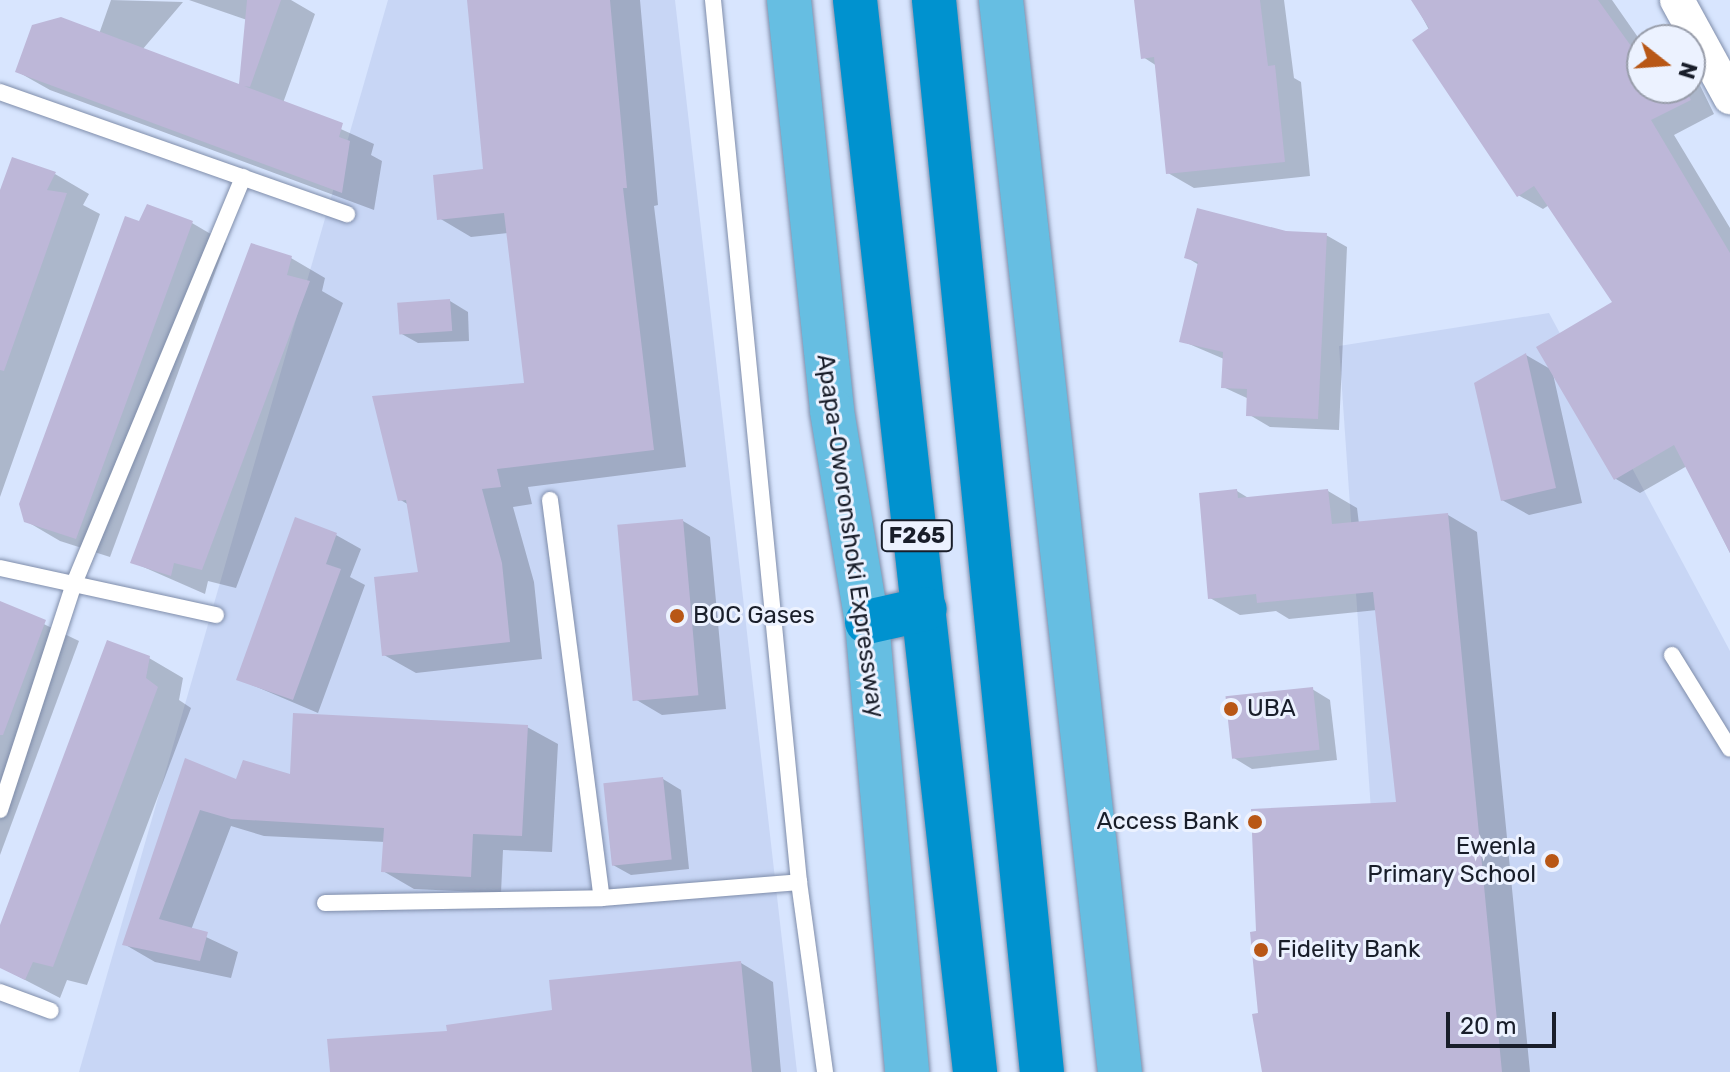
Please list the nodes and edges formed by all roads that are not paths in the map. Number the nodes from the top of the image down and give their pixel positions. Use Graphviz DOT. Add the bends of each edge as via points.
graph roads {
  1 [pos="713,0"];
  2 [pos="789,0"];
  3 [pos="855,0"];
  4 [pos="934,0"];
  5 [pos="1001,0"];
  6 [pos="1677,0"];
  7 [pos="0,92"];
  8 [pos="1730,97"];
  9 [pos="243,177"];
  10 [pos="347,214"];
  11 [pos="550,500"];
  12 [pos="0,568"];
  13 [pos="73,586"];
  14 [pos="925,609"];
  15 [pos="216,615"];
  16 [pos="867,622"];
  17 [pos="1672,655"];
  18 [pos="1730,749"];
  19 [pos="0,810"];
  20 [pos="799,882"];
  21 [pos="602,898"];
  22 [pos="325,903"];
  23 [pos="0,992"];
  24 [pos="51,1011"];
  25 [pos="825,1072"];
  26 [pos="907,1072"];
  27 [pos="975,1072"];
  28 [pos="1042,1072"];
  29 [pos="1120,1072"];
  1 -- 20 [label="lane"];
  2 -- 16 [label="main road, Apapa-Oworonshoki Expressway" via="832,411"];
  3 -- 14 [label="highway, F265"];
  4 -- 28 [label="highway, F265"];
  5 -- 29 [label="main road"];
  6 -- 8 [label="street"];
  7 -- 9 [label="lane"];
  9 -- 10 [label="lane"];
  9 -- 13 [label="lane"];
  11 -- 21 [label="lane"];
  12 -- 13 [label="lane"];
  13 -- 15 [label="lane"];
  13 -- 19 [label="lane"];
  14 -- 16 [label="highway"];
  14 -- 27 [label="highway, F265"];
  16 -- 26 [label="main road, Apapa-Oworonshoki Expressway"];
  17 -- 18 [label="lane"];
  20 -- 21 [label="lane"];
  20 -- 25 [label="lane"];
  21 -- 22 [label="lane"];
  23 -- 24 [label="lane"];
}
